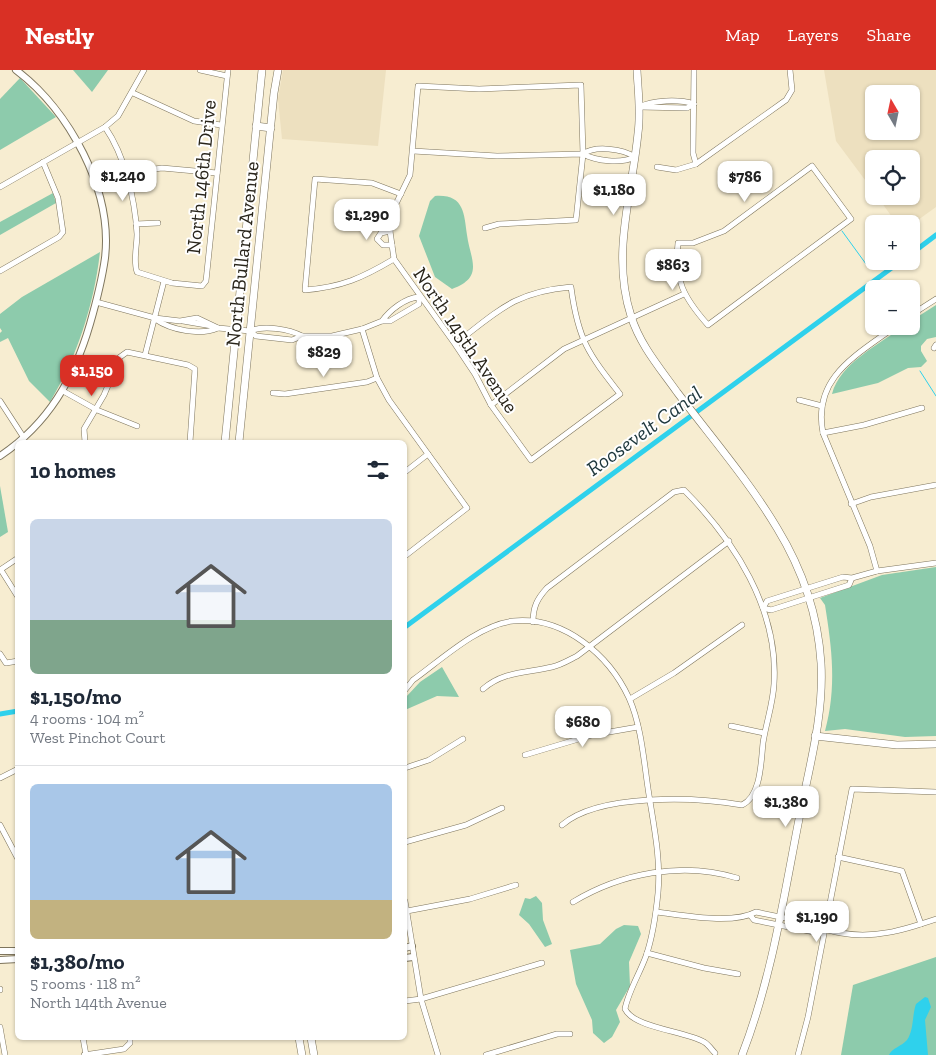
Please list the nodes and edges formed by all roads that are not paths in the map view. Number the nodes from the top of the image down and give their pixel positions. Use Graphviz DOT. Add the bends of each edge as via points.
graph roads {
  1 [pos="16,70"];
  2 [pos="144,70"];
  3 [pos="200,70"];
  4 [pos="262,70"];
  5 [pos="278,70"];
  6 [pos="637,70"];
  7 [pos="694,70"];
  8 [pos="790,70"];
  9 [pos="228,73"];
  10 [pos="133,93"];
  11 [pos="694,104"];
  12 [pos="639,107"];
  13 [pos="221,125"];
  14 [pos="105,126"];
  15 [pos="256,126"];
  16 [pos="271,128"];
  17 [pos="78,142"];
  18 [pos="413,151"];
  19 [pos="583,154"];
  20 [pos="635,157"];
  21 [pos="43,162"];
  22 [pos="696,164"];
  23 [pos="656,167"];
  24 [pos="216,173"];
  25 [pos="126,174"];
  26 [pos="0,187"];
  27 [pos="401,194"];
  28 [pos="158,222"];
  29 [pos="136,224"];
  30 [pos="485,228"];
  31 [pos="390,231"];
  32 [pos="392,245"];
  33 [pos="394,259"];
  34 [pos="0,271"];
  35 [pos="164,281"];
  36 [pos="684,294"];
  37 [pos="419,297"];
  38 [pos="936,299"];
  39 [pos="96,302"];
  40 [pos="920,309"];
  41 [pos="155,318"];
  42 [pos="631,318"];
  43 [pos="382,321"];
  44 [pos="215,327"];
  45 [pos="362,329"];
  46 [pos="236,330"];
  47 [pos="250,331"];
  48 [pos="884,335"];
  49 [pos="582,340"];
  50 [pos="455,344"];
  51 [pos="145,355"];
  52 [pos="377,378"];
  53 [pos="63,391"];
  54 [pos="273,393"];
  55 [pos="799,400"];
  56 [pos="0,401"];
  57 [pos="491,405"];
  58 [pos="822,406"];
  59 [pos="922,408"];
  60 [pos="96,410"];
  61 [pos="137,426"];
  62 [pos="823,433"];
  63 [pos="24,438"];
  64 [pos="21,440"];
  65 [pos="85,440"];
  66 [pos="190,440"];
  67 [pos="225,440"];
  68 [pos="239,440"];
  69 [pos="15,445"];
  70 [pos="428,454"];
  71 [pos="0,456"];
  72 [pos="407,470"];
  73 [pos="936,485"];
  74 [pos="851,504"];
  75 [pos="729,541"];
  76 [pos="407,554"];
  77 [pos="15,560"];
  78 [pos="936,563"];
  79 [pos="1,570"];
  80 [pos="877,571"];
  81 [pos="852,578"];
  82 [pos="806,589"];
  83 [pos="15,592"];
  84 [pos="809,597"];
  85 [pos="763,608"];
  86 [pos="533,622"];
  87 [pos="742,625"];
  88 [pos="589,646"];
  89 [pos="0,654"];
  90 [pos="15,662"];
  91 [pos="407,688"];
  92 [pos="483,689"];
  93 [pos="630,699"];
  94 [pos="731,726"];
  95 [pos="638,727"];
  96 [pos="764,733"];
  97 [pos="815,736"];
  98 [pos="462,739"];
  99 [pos="936,744"];
  100 [pos="525,755"];
  101 [pos="407,767"];
  102 [pos="15,770"];
  103 [pos="0,778"];
  104 [pos="936,792"];
  105 [pos="650,800"];
  106 [pos="502,808"];
  107 [pos="0,825"];
  108 [pos="562,825"];
  109 [pos="407,841"];
  110 [pos="15,853"];
  111 [pos="838,857"];
  112 [pos="659,872"];
  113 [pos="737,878"];
  114 [pos="516,884"];
  115 [pos="573,902"];
  116 [pos="656,912"];
  117 [pos="407,914"];
  118 [pos="936,920"];
  119 [pos="779,921"];
  120 [pos="808,923"];
  121 [pos="921,924"];
  122 [pos="407,930"];
  123 [pos="806,930"];
  124 [pos="824,930"];
  125 [pos="408,947"];
  126 [pos="0,951"];
  127 [pos="15,951"];
  128 [pos="647,953"];
  129 [pos="413,957"];
  130 [pos="407,958"];
  131 [pos="15,959"];
  132 [pos="0,960"];
  133 [pos="542,963"];
  134 [pos="738,974"];
  135 [pos="421,999"];
  136 [pos="407,1001"];
  137 [pos="0,1027"];
  138 [pos="570,1034"];
  139 [pos="83,1040"];
  140 [pos="130,1040"];
  141 [pos="299,1040"];
  142 [pos="311,1040"];
  143 [pos="715,1053"];
  144 [pos="5,1055"];
  145 [pos="85,1055"];
  146 [pos="302,1055"];
  147 [pos="314,1055"];
  148 [pos="438,1055"];
  149 [pos="486,1055"];
  150 [pos="742,1055"];
  151 [pos="798,1055"];
  1 -- 17 [label="street" via="46,97"];
  2 -- 10 [label="street"];
  3 -- 9 [label="street"];
  4 -- 15 [label="main road, North Bullard Avenue"];
  5 -- 16 [label="main road, North Bullard Avenue"];
  6 -- 12 [label="main road"];
  7 -- 11 [label="street"];
  8 -- 22 [label="street" via="792,90 786,100"];
  9 -- 13 [label="street, North 146th Drive"];
  10 -- 13 [label="street" via="194,121"];
  10 -- 14 [label="street" via="118,116"];
  11 -- 12 [label="street" via="648,102"];
  11 -- 22 [label="street"];
  12 -- 20 [label="main road"];
  13 -- 24 [label="street, North 146th Drive"];
  14 -- 17 [label="street"];
  14 -- 25 [label="street"];
  15 -- 16 [label="main road"];
  15 -- 46 [label="main road, North Bullard Avenue"];
  16 -- 47 [label="main road, North Bullard Avenue"];
  17 -- 21 [label="street"];
  17 -- 39 [label="street" via="100,201 105,242"];
  18 -- 19 [label="street" via="497,156"];
  18 -- 19 [label="street, North 145th Avenue" via="418,86 479,89 580,85"];
  18 -- 27 [label="street, North 145th Avenue" via="410,175"];
  19 -- 20 [label="street" via="590,158 626,161"];
  19 -- 20 [label="street" via="590,149 608,150 627,152"];
  19 -- 30 [label="street" via="576,220 499,224"];
  20 -- 42 [label="main road" via="621,257 623,288"];
  21 -- 26 [label="street"];
  21 -- 34 [label="street" via="58,198 64,232"];
  22 -- 23 [label="street" via="676,170"];
  24 -- 25 [label="street" via="162,168"];
  24 -- 35 [label="street, North 146th Drive" via="206,281 202,286"];
  25 -- 29 [label="street"];
  27 -- 31 [label="street, North 145th Avenue" via="393,210"];
  27 -- 33 [label="street" via="372,183 315,179 305,290 351,282"];
  28 -- 29 [label="street"];
  29 -- 35 [label="street" via="137,272"];
  31 -- 32 [label="street, North 145th Avenue"];
  31 -- 32 [label="street" via="381,233 377,239 383,245"];
  32 -- 33 [label="street, North 145th Avenue"];
  33 -- 37 [label="street, North 145th Avenue"];
  35 -- 41 [label="street"];
  36 -- 36 [label="street" via="676,259 678,243 701,240 724,231 812,166 851,219 708,325"];
  36 -- 42 [label="street"];
  37 -- 43 [label="street" via="388,313"];
  37 -- 43 [label="street" via="419,304 415,307 395,319"];
  37 -- 50 [label="street, North 145th Avenue"];
  38 -- 40 [label="street"];
  39 -- 41 [label="street"];
  39 -- 53 [label="street" via="78,360"];
  41 -- 44 [label="street" via="180,321 197,318"];
  41 -- 44 [label="street" via="196,332"];
  41 -- 51 [label="street"];
  42 -- 49 [label="street"];
  42 -- 82 [label="main road" via="648,352 776,527"];
  43 -- 45 [label="street"];
  44 -- 46 [label="street"];
  45 -- 47 [label="street" via="332,336 302,336 257,328"];
  45 -- 52 [label="street"];
  46 -- 47 [label="street"];
  46 -- 67 [label="main road, North Bullard Avenue"];
  47 -- 68 [label="main road, North Bullard Avenue"];
  48 -- 58 [label="street" via="837,372 826,390"];
  49 -- 50 [label="street" via="571,288 521,297"];
  49 -- 57 [label="street" via="548,361"];
  49 -- 57 [label="street, North 145th Avenue" via="620,394 531,460"];
  50 -- 57 [label="street, North 145th Avenue"];
  51 -- 60 [label="street" via="121,354"];
  51 -- 66 [label="street" via="194,368"];
  52 -- 54 [label="street" via="285,394"];
  52 -- 70 [label="street"];
  53 -- 60 [label="street"];
  53 -- 63 [label="street"];
  55 -- 58 [label="street"];
  56 -- 63 [label="street"];
  58 -- 62 [label="street"];
  59 -- 62 [label="street"];
  60 -- 61 [label="street"];
  60 -- 65 [label="street" via="84,429"];
  62 -- 74 [label="street"];
  63 -- 64 [label="street"];
  69 -- 71 [label="street"];
  70 -- 72 [label="street"];
  70 -- 76 [label="street" via="467,508"];
  73 -- 74 [label="street"];
  74 -- 80 [label="street" via="870,546"];
  75 -- 85 [label="street"];
  75 -- 86 [label="street" via="684,490 674,492 538,597"];
  75 -- 88 [label="street"];
  77 -- 79 [label="street"];
  78 -- 80 [label="street"];
  79 -- 83 [label="street"];
  80 -- 81 [label="street"];
  81 -- 82 [label="street" via="843,577"];
  81 -- 84 [label="street" via="849,585"];
  82 -- 84 [label="main road"];
  82 -- 85 [label="street" via="767,601"];
  84 -- 85 [label="street" via="771,610"];
  84 -- 97 [label="main road" via="821,662 821,697"];
  85 -- 96 [label="street" via="774,681"];
  86 -- 88 [label="street" via="558,627"];
  86 -- 91 [label="street" via="514,621 480,632"];
  87 -- 93 [label="street" via="674,673"];
  88 -- 92 [label="street" via="565,663 507,674 491,681"];
  88 -- 93 [label="street" via="619,680"];
  89 -- 90 [label="street" via="6,663"];
  93 -- 95 [label="street"];
  94 -- 96 [label="street"];
  95 -- 100 [label="street" via="592,735"];
  95 -- 105 [label="street"];
  96 -- 105 [label="street" via="759,772 749,801 742,805 684,798"];
  97 -- 99 [label="main road" via="897,745"];
  97 -- 119 [label="main road"];
  98 -- 101 [label="street" via="429,760"];
  102 -- 103 [label="street"];
  104 -- 111 [label="street" via="852,789"];
  105 -- 108 [label="street" via="582,812"];
  105 -- 112 [label="street"];
  106 -- 109 [label="street" via="466,825"];
  107 -- 110 [label="street"];
  111 -- 121 [label="street" via="902,871"];
  111 -- 124 [label="street"];
  112 -- 113 [label="street" via="692,871"];
  112 -- 115 [label="street" via="627,877"];
  112 -- 116 [label="street"];
  114 -- 117 [label="street"];
  116 -- 119 [label="street" via="707,917 750,915 754,920"];
  116 -- 128 [label="street"];
  118 -- 121 [label="street"];
  119 -- 120 [label="street"];
  119 -- 123 [label="street"];
  119 -- 150 [label="main road" via="761,998"];
  120 -- 123 [label="street"];
  120 -- 124 [label="street" via="819,925"];
  121 -- 124 [label="street" via="872,936"];
  122 -- 125 [label="street"];
  123 -- 124 [label="street" via="819,933"];
  124 -- 151 [label="street"];
  125 -- 129 [label="street"];
  126 -- 127 [label="street"];
  128 -- 134 [label="street"];
  128 -- 143 [label="street" via="625,1009 628,1015 704,1042"];
  129 -- 130 [label="street"];
  129 -- 135 [label="street"];
  131 -- 132 [label="street"];
  133 -- 135 [label="street"];
  135 -- 136 [label="street"];
  135 -- 148 [label="street"];
  137 -- 144 [label="street"];
  138 -- 149 [label="street" via="556,1034"];
  139 -- 145 [label="street"];
  140 -- 145 [label="street" via="124,1049"];
  141 -- 146 [label="main road"];
  142 -- 147 [label="main road"];
}
